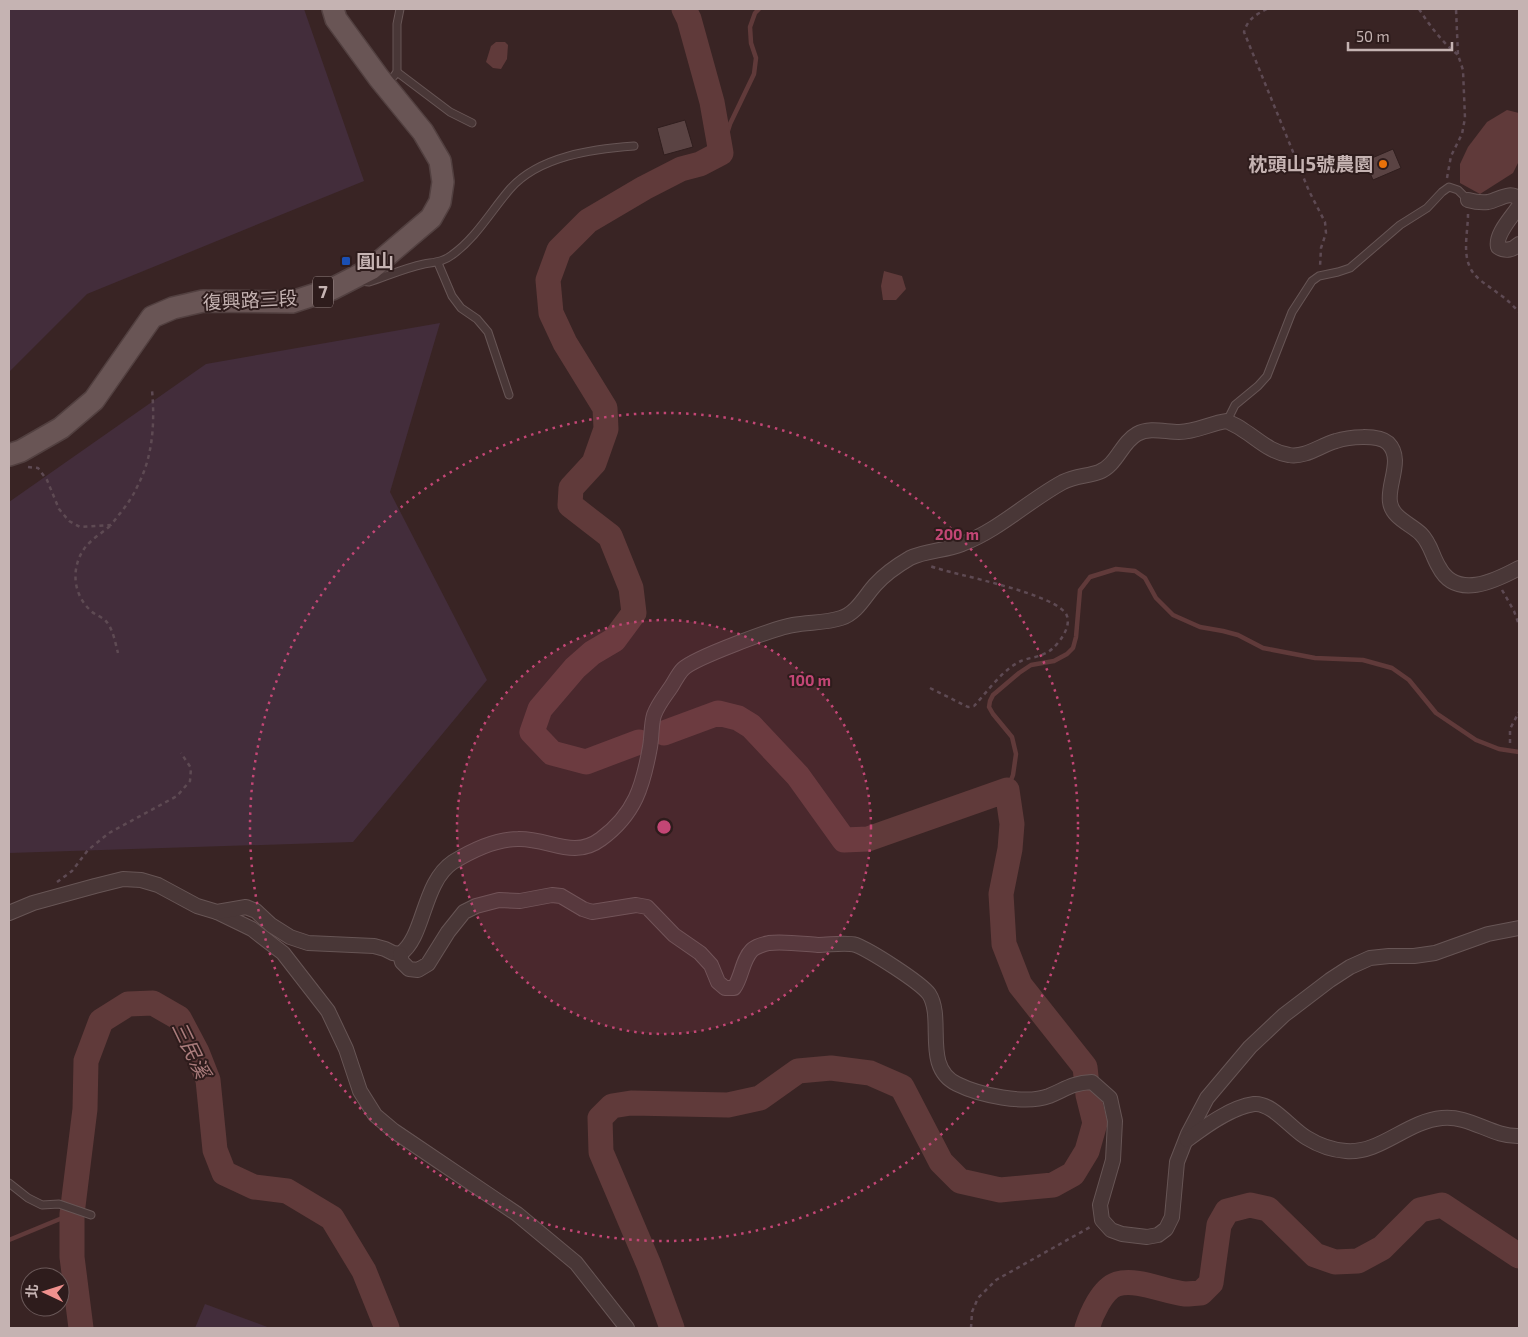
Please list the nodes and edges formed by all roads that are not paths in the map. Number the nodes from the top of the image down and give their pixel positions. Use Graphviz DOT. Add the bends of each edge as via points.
graph roads {
  1 [pos="333,9"];
  2 [pos="400,9"];
  3 [pos="392,79"];
  4 [pos="472,123"];
  5 [pos="634,146"];
  6 [pos="1519,199"];
  7 [pos="1468,200"];
  8 [pos="1519,206"];
  9 [pos="1519,244"];
  10 [pos="438,263"];
  11 [pos="352,280"];
  12 [pos="509,396"];
  13 [pos="1226,421"];
  14 [pos="9,455"];
  15 [pos="1519,568"];
  16 [pos="218,912"];
  17 [pos="9,913"];
  18 [pos="1519,928"];
  19 [pos="400,954"];
  20 [pos="1519,1136"];
  21 [pos="1185,1142"];
  22 [pos="9,1182"];
  23 [pos="91,1215"];
  24 [pos="626,1328"];
  1 -- 3 [label="main road, 復興路三段 / 7" via="336,19"];
  2 -- 3 [label="lane"];
  3 -- 4 [label="lane"];
  3 -- 11 [label="main road, 復興路三段 / 7" via="440,161 443,182 440,202 431,218"];
  5 -- 10 [label="lane" via="578,152 526,174 511,187 466,244"];
  6 -- 7 [label="street" via="1511,195 1490,201"];
  7 -- 13 [label="lane" via="1458,190 1449,187 1350,268 1312,281 1292,312 1266,376 1235,405"];
  8 -- 9 [label="street" via="1497,242 1503,250"];
  10 -- 11 [label="lane" via="424,264 369,282"];
  10 -- 12 [label="lane" via="452,296 488,332"];
  11 -- 14 [label="main road, 復興路三段 / 7" via="292,302 203,301 152,317 94,400 61,428"];
  13 -- 15 [label="street" via="1272,450 1291,456 1338,440 1378,438 1387,443 1394,453 1390,505 1396,515 1429,544 1445,577 1454,583 1483,584"];
  13 -- 19 [label="street" via="1181,432 1149,430 1138,433 1110,466 1065,481 963,544 910,558 876,584 849,615 790,626 733,645 688,665 680,672 655,712 639,792 627,816 602,839 578,850 517,839 500,841 452,863 432,888 412,938"];
  16 -- 17 [label="street" via="197,906 158,885 123,879 33,903"];
  16 -- 19 [label="street" via="246,907 290,937 308,943 374,946"];
  16 -- 24 [label="street" via="252,929 283,953 328,1010 360,1091 375,1115 518,1214 576,1264"];
  18 -- 21 [label="street" via="1488,934 1435,953 1370,958 1350,967 1284,1015 1250,1047 1207,1098"];
  19 -- 21 [label="street" via="409,969 418,970 428,964 464,912 499,900 552,895 561,896 592,912 625,906 647,907 674,935 700,953 725,988 734,988 739,981 752,949 769,943 855,945 894,967 928,993 934,1004 939,1063 944,1074 955,1084 1006,1098 1033,1100 1085,1082 1110,1098 1115,1121 1113,1160 1100,1204 1102,1220 1111,1230 1147,1237 1158,1235 1166,1228 1172,1216 1177,1162"];
  20 -- 21 [label="street" via="1454,1118 1441,1118 1408,1127 1370,1148 1349,1152 1328,1149 1306,1138 1277,1113 1254,1104 1206,1125"];
  22 -- 23 [label="lane" via="42,1205 59,1204"];
}
